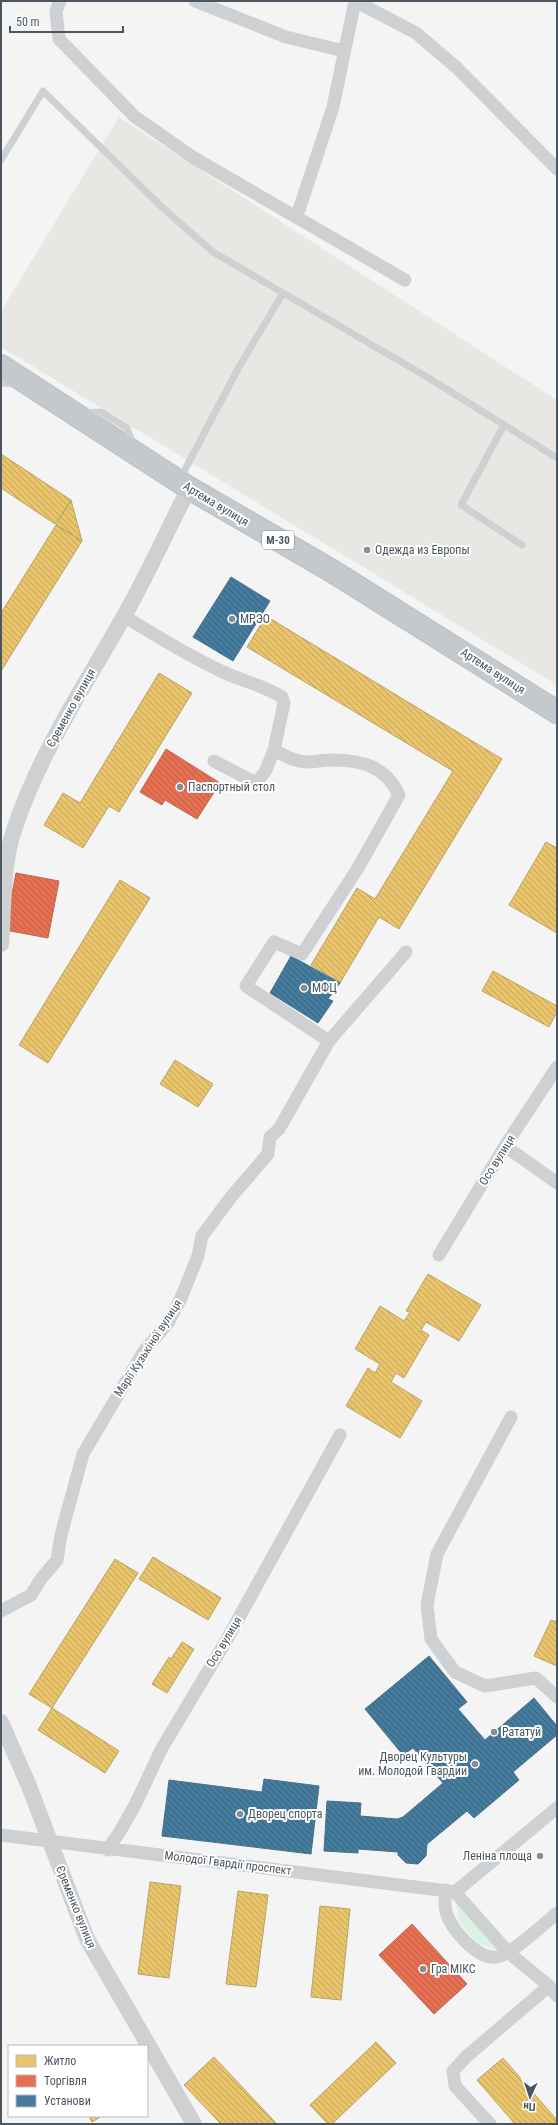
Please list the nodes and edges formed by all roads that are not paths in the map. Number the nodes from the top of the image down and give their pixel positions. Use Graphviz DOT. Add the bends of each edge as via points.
graph roads {
  1 [pos="60,1"];
  2 [pos="194,1"];
  3 [pos="355,1"];
  4 [pos="344,51"];
  5 [pos="1,160"];
  6 [pos="557,169"];
  7 [pos="297,216"];
  8 [pos="405,280"];
  9 [pos="283,294"];
  10 [pos="1,366"];
  11 [pos="1,383"];
  12 [pos="29,384"];
  13 [pos="504,425"];
  14 [pos="557,458"];
  15 [pos="184,484"];
  16 [pos="522,545"];
  17 [pos="124,616"];
  18 [pos="557,712"];
  19 [pos="274,750"];
  20 [pos="214,761"];
  21 [pos="1,944"];
  22 [pos="406,952"];
  23 [pos="329,1041"];
  24 [pos="557,1067"];
  25 [pos="505,1146"];
  26 [pos="557,1183"];
  27 [pos="439,1254"];
  28 [pos="511,1418"];
  29 [pos="340,1435"];
  30 [pos="1,1611"];
  31 [pos="557,1697"];
  32 [pos="1,1722"];
  33 [pos="557,1808"];
  34 [pos="1,1835"];
  35 [pos="51,1842"];
  36 [pos="107,1850"];
  37 [pos="450,1891"];
  38 [pos="557,1913"];
  39 [pos="508,1952"];
  40 [pos="553,1991"];
  41 [pos="194,2124"];
  42 [pos="490,2124"];
  1 -- 7 [label="street" via="56,11 59,39 134,116 194,158"];
  2 -- 4 [label="street" via="286,37"];
  3 -- 4 [label="street"];
  3 -- 6 [label="street" via="416,34 440,53"];
  4 -- 7 [label="street" via="333,107"];
  5 -- 9 [label="lane" via="43,91 164,209 213,252"];
  7 -- 8 [label="street"];
  9 -- 13 [label="lane" via="427,377"];
  9 -- 15 [label="lane" via="239,367"];
  10 -- 12 [label="highway, Артема вулиця / М-30"];
  11 -- 12 [label="lane"];
  12 -- 15 [label="highway, Артема вулиця / М-30"];
  13 -- 14 [label="lane"];
  13 -- 16 [label="lane" via="461,505"];
  15 -- 17 [label="street, Єременко вулиця"];
  15 -- 18 [label="highway, Артема вулиця / М-30" via="339,575"];
  17 -- 19 [label="street" via="185,653 225,673 270,689 282,697 284,703"];
  17 -- 21 [label="street, Єременко вулиця" via="42,761 14,830 7,860"];
  19 -- 20 [label="street" via="265,772 256,783"];
  19 -- 23 [label="street" via="291,759 304,762 334,760 362,763 382,772 393,782 399,795 358,868 302,954 274,942 246,986"];
  22 -- 23 [label="street, Марії Кузькіної вулиця"];
  23 -- 30 [label="street, Марії Кузькіної вулиця" via="279,1129 270,1137 268,1154 202,1236 198,1256 171,1317 144,1352 83,1454 61,1535 57,1560 41,1579 32,1596"];
  24 -- 25 [label="street, Осо вулиця"];
  25 -- 26 [label="street"];
  25 -- 27 [label="street, Осо вулиця"];
  28 -- 31 [label="street" via="437,1554 427,1605 431,1638 455,1672 485,1686 536,1678"];
  29 -- 36 [label="street, Осо вулиця" via="226,1641 162,1748 131,1812"];
  32 -- 35 [label="street, Єременко вулиця"];
  33 -- 37 [label="street"];
  34 -- 35 [label="street, Молодої Гвардії проспект"];
  35 -- 36 [label="street, Молодої Гвардії проспект"];
  35 -- 41 [label="street, Єременко вулиця" via="87,1939"];
  36 -- 37 [label="street, Молодої Гвардії проспект" via="136,1851"];
  37 -- 39 [label="street"];
  37 -- 39 [label="street" via="445,1904 450,1922 469,1945 492,1957"];
  38 -- 39 [label="street"];
  39 -- 40 [label="street"];
  40 -- 42 [label="street" via="467,2056 453,2071 455,2086"];
}
